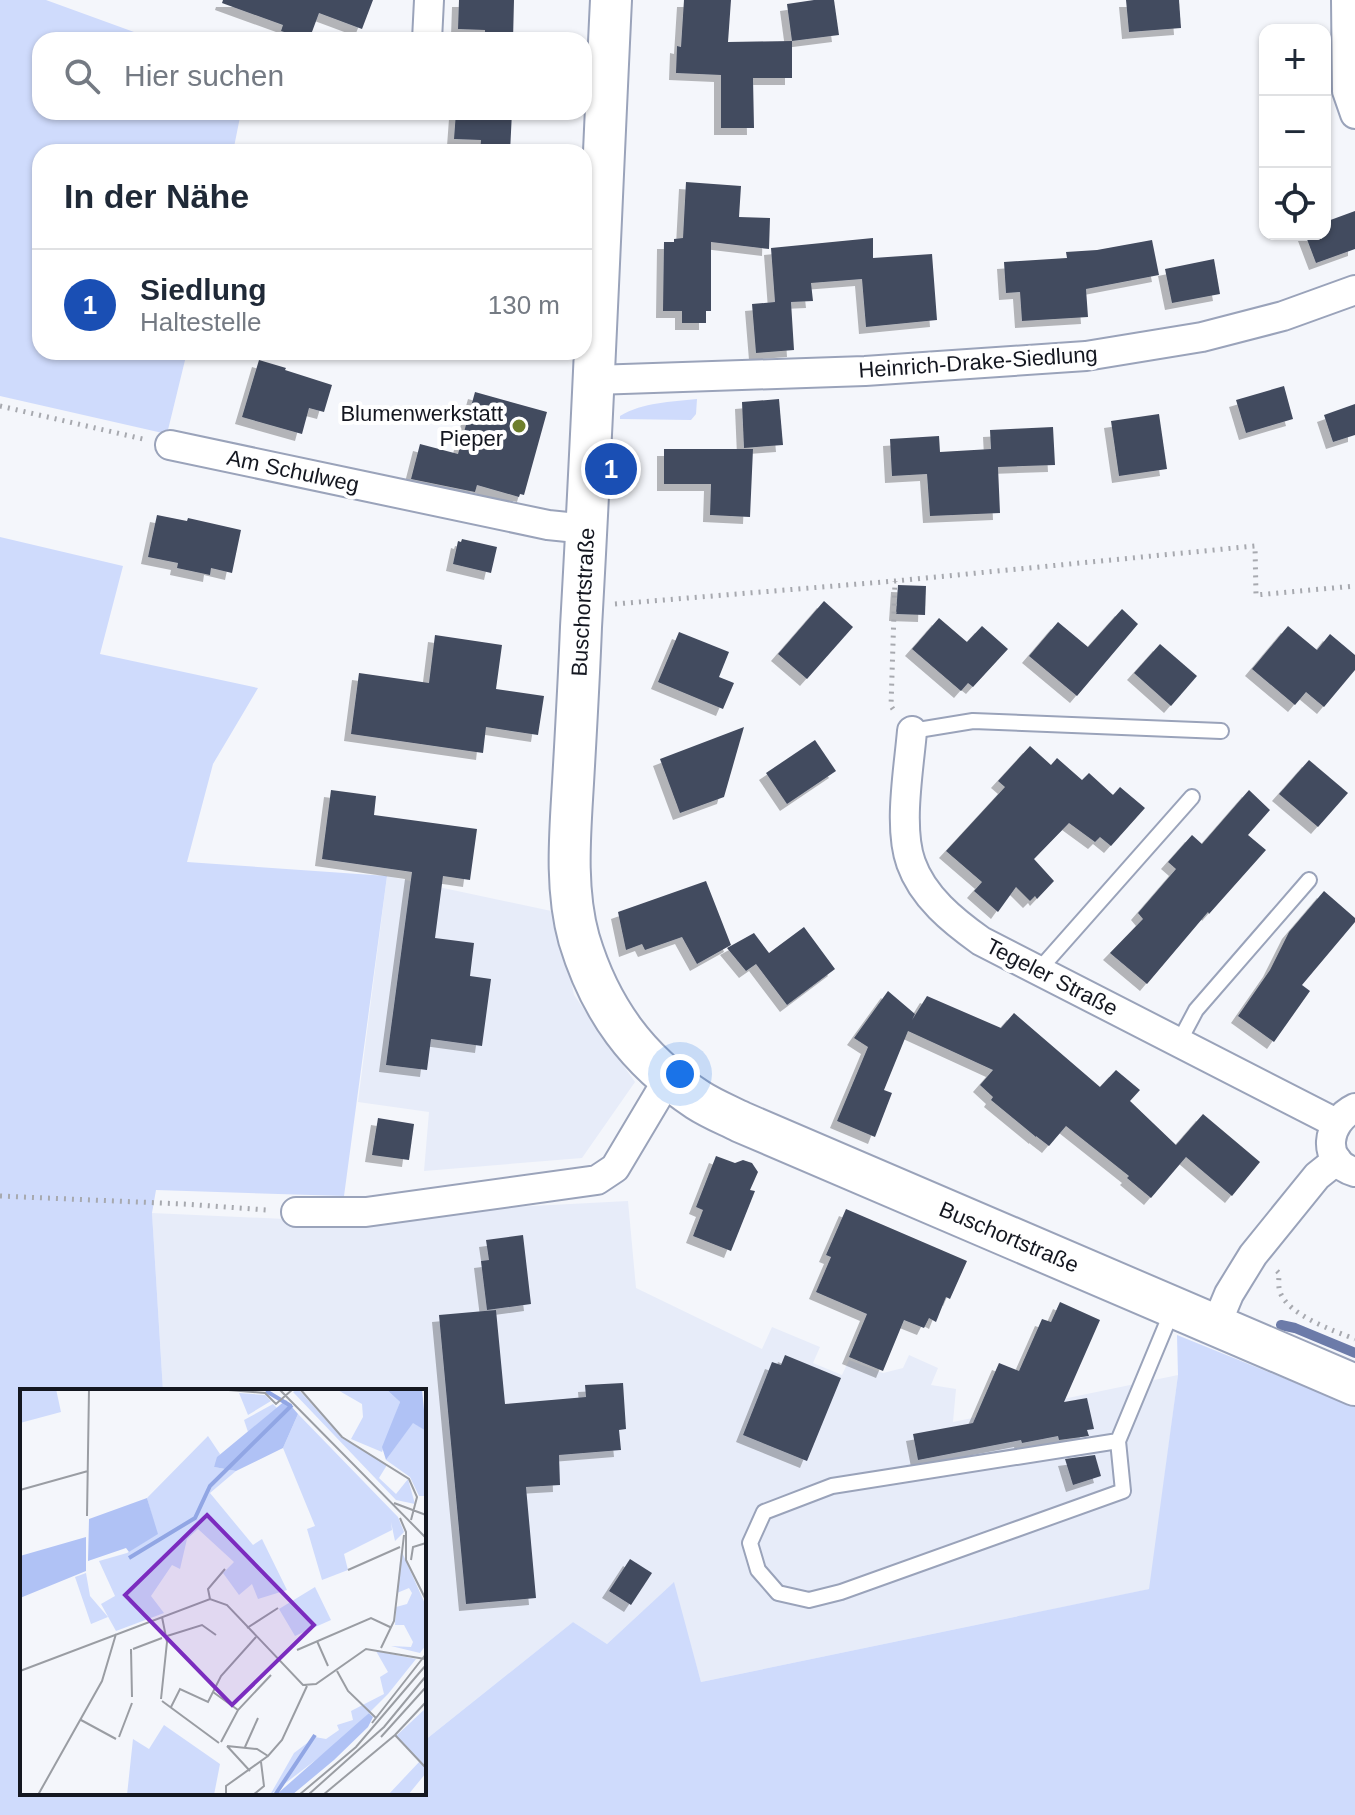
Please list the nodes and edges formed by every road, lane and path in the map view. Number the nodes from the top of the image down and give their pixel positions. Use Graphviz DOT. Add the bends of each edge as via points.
graph roads {
  1 [pos="429,0"];
  2 [pos="611,0"];
  3 [pos="1346,0"];
  4 [pos="427,32"];
  5 [pos="1355,114"];
  6 [pos="1355,290"];
  7 [pos="594,380"];
  8 [pos="0,406"];
  9 [pos="170,445"];
  10 [pos="587,529"];
  11 [pos="895,581"];
  12 [pos="1355,586"];
  13 [pos="583,607"];
  14 [pos="912,731"];
  15 [pos="1221,731"];
  16 [pos="1192,797"];
  17 [pos="1309,880"];
  18 [pos="1038,971"];
  19 [pos="1179,1042"];
  20 [pos="668,1079"];
  21 [pos="1345,1115"];
  22 [pos="1346,1166"];
  23 [pos="0,1196"];
  24 [pos="296,1212"];
  25 [pos="1253,1255"];
  26 [pos="1174,1307"];
  27 [pos="1216,1325"];
  28 [pos="1355,1339"];
  29 [pos="1355,1385"];
  30 [pos="1118,1441"];
  1 -- 4 [label="street"];
  2 -- 7 [label="main road, Buschortstraße"];
  3 -- 5 [label="street" via="1347,91"];
  6 -- 7 [label="street, Heinrich-Drake-Siedlung" via="1202,337 1086,356 865,371"];
  7 -- 10 [label="main road, Buschortstraße"];
  8 -- 9 [label="path"];
  9 -- 10 [label="street, Am Schulweg"];
  10 -- 13 [label="main road, Buschortstraße"];
  11 -- 12 [label="path" via="1255,546 1256,595"];
  11 -- 13 [label="path"];
  11 -- 14 [label="path" via="891,706"];
  13 -- 20 [label="main road, Buschortstraße" via="570,837 578,936 610,1012"];
  14 -- 15 [label="lane" via="973,721"];
  14 -- 18 [label="street, Tegeler Straße" via="905,809 910,861 920,883 958,924"];
  16 -- 18 [label="lane"];
  17 -- 19 [label="lane" via="1196,1010"];
  18 -- 19 [label="street, Tegeler Straße"];
  19 -- 21 [label="street, Tegeler Straße"];
  20 -- 24 [label="street" via="615,1168 597,1180 366,1212"];
  20 -- 26 [label="main road, Buschortstraße" via="741,1122"];
  21 -- 22 [label="street" via="1331,1135 1332,1148"];
  22 -- 25 [label="street" via="1317,1176"];
  23 -- 24 [label="path"];
  25 -- 27 [label="street"];
  25 -- 28 [label="path" via="1279,1273 1280,1293 1294,1310"];
  26 -- 27 [label="main road, Buschortstraße"];
  26 -- 30 [label="lane"];
  27 -- 29 [label="main road, Buschortstraße"];
  30 -- 30 [label="lane" via="832,1486 764,1512 750,1543 758,1570 778,1593 809,1600 1049,1518 1123,1491"];
}
